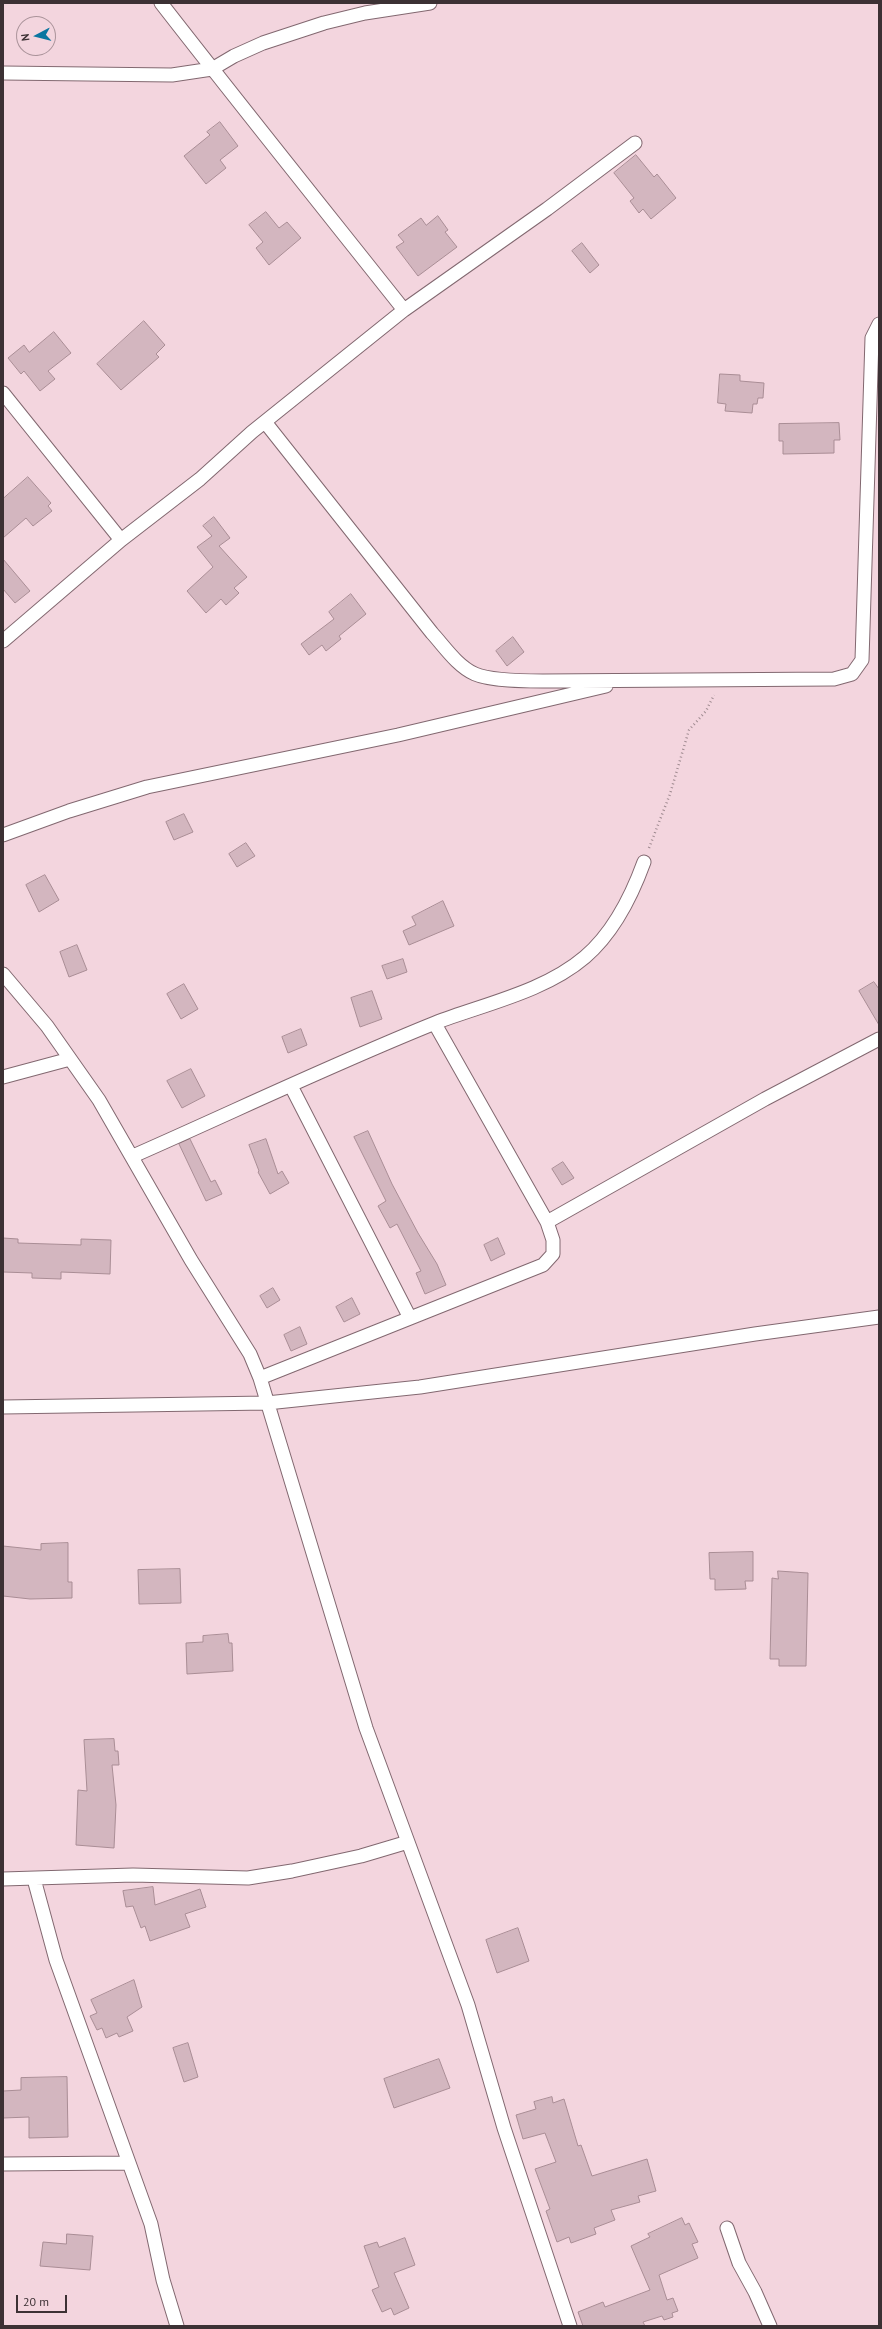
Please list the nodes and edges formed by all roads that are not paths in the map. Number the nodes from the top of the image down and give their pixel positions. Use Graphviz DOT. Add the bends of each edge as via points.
graph roads {
  1 [pos="162,3"];
  2 [pos="430,3"];
  3 [pos="212,69"];
  4 [pos="3,73"];
  5 [pos="635,143"];
  6 [pos="404,310"];
  7 [pos="879,324"];
  8 [pos="3,393"];
  9 [pos="265,422"];
  10 [pos="874,494"];
  11 [pos="121,540"];
  12 [pos="3,641"];
  13 [pos="627,681"];
  14 [pos="3,835"];
  15 [pos="644,862"];
  16 [pos="3,974"];
  17 [pos="435,1024"];
  18 [pos="879,1039"];
  19 [pos="70,1059"];
  20 [pos="3,1077"];
  21 [pos="291,1086"];
  22 [pos="133,1156"];
  23 [pos="547,1222"];
  24 [pos="410,1318"];
  25 [pos="879,1318"];
  26 [pos="260,1378"];
  27 [pos="267,1403"];
  28 [pos="3,1407"];
  29 [pos="408,1842"];
  30 [pos="3,1879"];
  31 [pos="34,1879"];
  32 [pos="128,2163"];
  33 [pos="3,2164"];
  34 [pos="727,2228"];
  35 [pos="177,2326"];
  36 [pos="570,2326"];
  37 [pos="770,2326"];
  1 -- 3 [label="street"];
  2 -- 3 [label="street" via="365,13 324,23 263,43"];
  3 -- 4 [label="street" via="172,75"];
  3 -- 6 [label="street"];
  5 -- 6 [label="street"];
  6 -- 9 [label="street"];
  7 -- 10 [label="street" via="872,338"];
  8 -- 11 [label="street"];
  9 -- 11 [label="street" via="220,458 200,479"];
  9 -- 13 [label="street" via="432,633 457,661 475,674 514,681"];
  10 -- 13 [label="street" via="862,660 852,674 834,679"];
  11 -- 12 [label="street"];
  13 -- 14 [label="street" via="398,735 147,787"];
  15 -- 17 [label="street" via="633,892 605,935 586,957 531,988"];
  16 -- 19 [label="street" via="47,1026"];
  17 -- 21 [label="street"];
  17 -- 23 [label="street"];
  18 -- 23 [label="street" via="765,1099"];
  19 -- 20 [label="street"];
  19 -- 22 [label="street"];
  21 -- 22 [label="street"];
  21 -- 24 [label="street"];
  22 -- 26 [label="street" via="191,1260 250,1354"];
  23 -- 24 [label="street" via="553,1240 553,1254 543,1265"];
  24 -- 26 [label="street"];
  25 -- 27 [label="street" via="755,1334 420,1387"];
  26 -- 27 [label="street"];
  27 -- 28 [label="street"];
  27 -- 29 [label="street" via="366,1728"];
  29 -- 31 [label="street" via="362,1856 248,1878 133,1875"];
  29 -- 36 [label="street" via="468,2005 504,2128"];
  30 -- 31 [label="street"];
  31 -- 32 [label="street" via="56,1960"];
  32 -- 33 [label="street"];
  32 -- 35 [label="street" via="151,2224 163,2280"];
  34 -- 37 [label="street" via="739,2263"];
}
